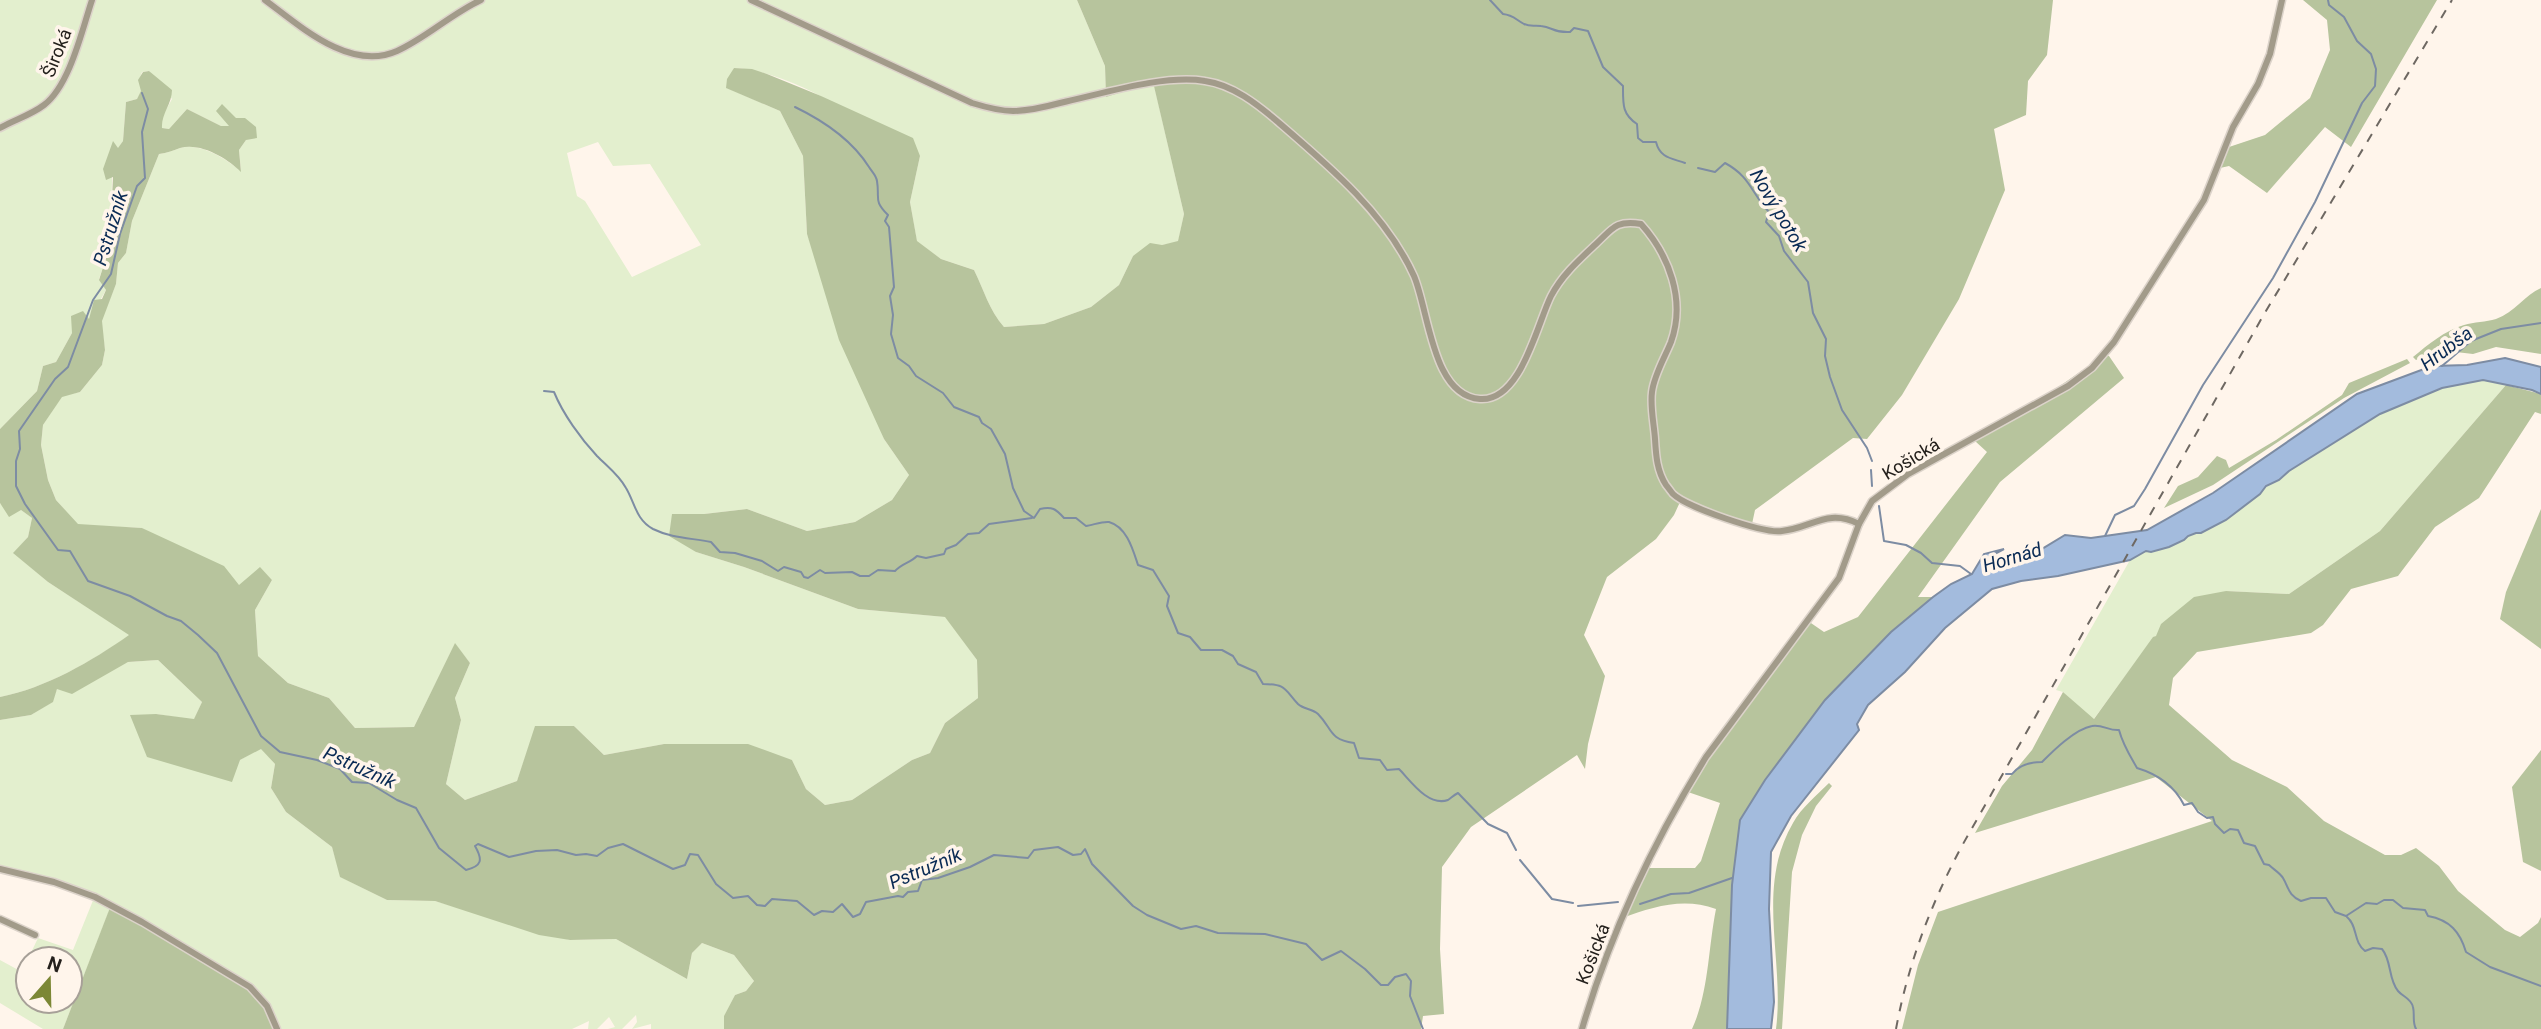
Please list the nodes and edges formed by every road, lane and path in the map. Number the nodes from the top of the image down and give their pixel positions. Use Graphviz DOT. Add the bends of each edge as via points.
graph roads {
  1 [pos="92,0"];
  2 [pos="265,0"];
  3 [pos="481,0"];
  4 [pos="751,0"];
  5 [pos="2282,0"];
  6 [pos="0,128"];
  7 [pos="1859,524"];
  8 [pos="0,869"];
  9 [pos="0,919"];
  10 [pos="35,936"];
  11 [pos="277,1029"];
  12 [pos="1582,1029"];
  1 -- 6 [label="street, Široká" via="55,95"];
  2 -- 3 [label="street" via="331,45 362,56 395,52"];
  4 -- 7 [label="street" via="995,110 1044,107 1183,79 1231,89 1278,122 1371,211 1413,275 1443,371 1465,395 1481,399 1499,394 1513,381 1551,296 1576,262 1615,226 1641,224 1664,255 1674,286 1672,338 1652,391 1657,464 1672,494 1713,514 1779,532 1821,518"];
  5 -- 7 [label="street, Košická" via="2270,54 2233,127 2204,200 2114,342 2092,368 2068,386 1908,474 1872,502"];
  7 -- 12 [label="street, Košická" via="1839,578 1689,785 1629,903 1600,970"];
  8 -- 11 [label="street" via="94,897 142,922 250,987 267,1006"];
  9 -- 10 [label="street"];
}
